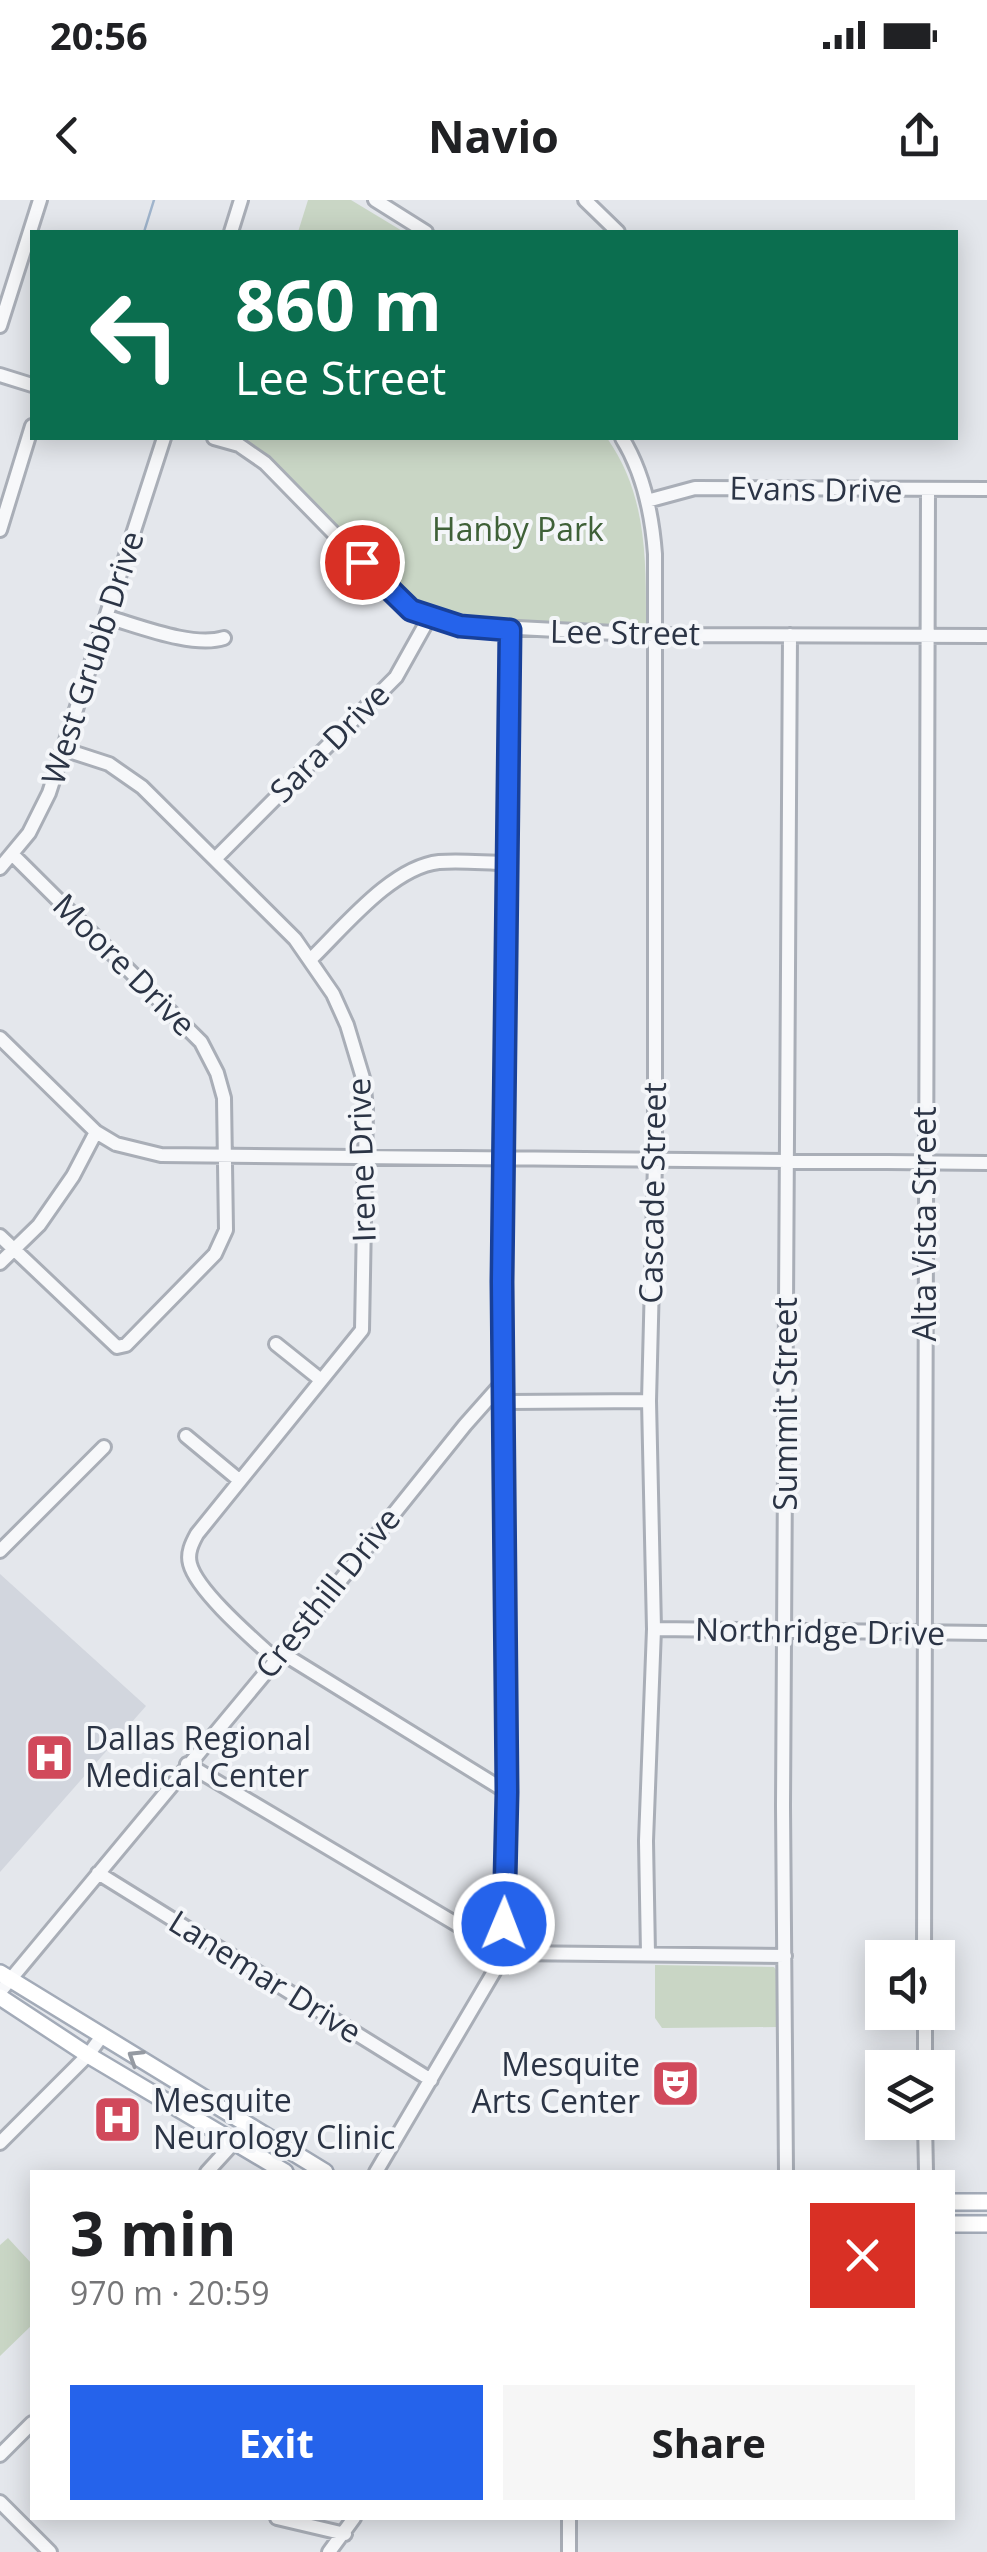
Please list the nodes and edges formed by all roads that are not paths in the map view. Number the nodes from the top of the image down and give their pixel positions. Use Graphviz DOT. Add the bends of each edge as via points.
graph roads {
  1 [pos="40,200"];
  2 [pos="241,200"];
  3 [pos="375,200"];
  4 [pos="585,200"];
  5 [pos="30,230"];
  6 [pos="232,230"];
  7 [pos="423,230"];
  8 [pos="616,230"];
  9 [pos="30,232"];
  10 [pos="0,326"];
  11 [pos="0,374"];
  12 [pos="30,384"];
  13 [pos="30,431"];
  14 [pos="163,440"];
  15 [pos="221,440"];
  16 [pos="623,440"];
  17 [pos="987,490"];
  18 [pos="928,491"];
  19 [pos="4,498"];
  20 [pos="647,501"];
  21 [pos="0,530"];
  22 [pos="107,618"];
  23 [pos="429,618"];
  24 [pos="510,630"];
  25 [pos="654,635"];
  26 [pos="790,635"];
  27 [pos="930,636"];
  28 [pos="987,636"];
  29 [pos="224,638"];
  30 [pos="66,750"];
  31 [pos="13,855"];
  32 [pos="216,858"];
  33 [pos="508,863"];
  34 [pos="0,868"];
  35 [pos="311,958"];
  36 [pos="0,1038"];
  37 [pos="96,1132"];
  38 [pos="226,1158"];
  39 [pos="366,1158"];
  40 [pos="504,1159"];
  41 [pos="655,1161"];
  42 [pos="788,1162"];
  43 [pos="926,1163"];
  44 [pos="987,1163"];
  45 [pos="0,1236"];
  46 [pos="14,1249"];
  47 [pos="0,1263"];
  48 [pos="276,1344"];
  49 [pos="321,1380"];
  50 [pos="504,1381"];
  51 [pos="503,1402"];
  52 [pos="649,1402"];
  53 [pos="186,1436"];
  54 [pos="104,1447"];
  55 [pos="239,1480"];
  56 [pos="0,1551"];
  57 [pos="654,1629"];
  58 [pos="785,1633"];
  59 [pos="924,1633"];
  60 [pos="987,1633"];
  61 [pos="278,1656"];
  62 [pos="187,1764"];
  63 [pos="507,1792"];
  64 [pos="98,1873"];
  65 [pos="924,1940"];
  66 [pos="505,1953"];
  67 [pos="648,1954"];
  68 [pos="786,1956"];
  69 [pos="2,1985"];
  70 [pos="102,2036"];
  71 [pos="88,2055"];
  72 [pos="431,2080"];
  73 [pos="248,2126"];
  74 [pos="926,2140"];
  75 [pos="0,2143"];
  76 [pos="233,2143"];
  77 [pos="209,2170"];
  78 [pos="281,2170"];
  79 [pos="323,2170"];
  80 [pos="377,2170"];
  81 [pos="786,2170"];
  82 [pos="926,2170"];
  83 [pos="955,2202"];
  84 [pos="987,2202"];
  85 [pos="955,2224"];
  86 [pos="987,2224"];
  87 [pos="30,2425"];
  88 [pos="0,2455"];
  89 [pos="0,2502"];
  90 [pos="285,2520"];
  91 [pos="353,2520"];
  92 [pos="570,2520"];
  93 [pos="344,2534"];
  94 [pos="50,2552"];
  95 [pos="329,2552"];
  96 [pos="569,2552"];
  1 -- 5 [label="street"];
  2 -- 6 [label="street"];
  3 -- 7 [label="street"];
  4 -- 8 [label="street"];
  9 -- 10 [label="street"];
  11 -- 12 [label="street"];
  13 -- 19 [label="street"];
  14 -- 22 [label="street, West Grubb Drive"];
  15 -- 23 [label="street, Lee Street" via="265,462 400,601"];
  16 -- 20 [label="street, Cascade Street"];
  17 -- 18 [label="street, Evans Drive"];
  18 -- 20 [label="street, Evans Drive" via="695,488"];
  18 -- 27 [label="street, Alta Vista Street"];
  19 -- 21 [label="street"];
  20 -- 25 [label="street, Cascade Street" via="655,554"];
  22 -- 29 [label="street" via="194,640"];
  22 -- 30 [label="street, West Grubb Drive"];
  23 -- 24 [label="street, Lee Street"];
  23 -- 32 [label="street, Sara Drive" via="396,677"];
  24 -- 25 [label="street, Lee Street"];
  24 -- 33 [label="street"];
  25 -- 26 [label="street, Lee Street"];
  25 -- 41 [label="street, Cascade Street"];
  26 -- 27 [label="street, Lee Street"];
  26 -- 42 [label="street, Summit Street"];
  27 -- 28 [label="street, Lee Street"];
  27 -- 43 [label="street, Alta Vista Street"];
  30 -- 31 [label="street, West Grubb Drive" via="30,833"];
  30 -- 32 [label="street, Irene Drive" via="108,764 142,786"];
  31 -- 34 [label="street, West Grubb Drive"];
  31 -- 38 [label="street, Moore Drive" via="201,1042 224,1098"];
  32 -- 35 [label="street, Irene Drive"];
  33 -- 35 [label="street" via="438,862 410,870"];
  33 -- 40 [label="street"];
  35 -- 39 [label="street, Irene Drive" via="347,1025 363,1078"];
  36 -- 37 [label="street"];
  37 -- 38 [label="street" via="161,1156"];
  37 -- 46 [label="street" via="39,1226"];
  38 -- 39 [label="street"];
  38 -- 46 [label="street, Moore Drive" via="220,1247 126,1345 112,1346"];
  39 -- 40 [label="street"];
  39 -- 49 [label="street, Irene Drive" via="365,1320"];
  40 -- 41 [label="street"];
  40 -- 50 [label="street"];
  41 -- 42 [label="street"];
  41 -- 52 [label="street, Cascade Street"];
  42 -- 43 [label="street"];
  42 -- 58 [label="street, Summit Street"];
  43 -- 44 [label="street"];
  43 -- 59 [label="street, Alta Vista Street"];
  45 -- 46 [label="street"];
  46 -- 47 [label="street"];
  48 -- 49 [label="street"];
  49 -- 55 [label="street, Irene Drive"];
  50 -- 51 [label="street"];
  50 -- 61 [label="street, Cresthill Drive"];
  51 -- 52 [label="street"];
  51 -- 63 [label="street"];
  52 -- 57 [label="street, Cascade Street"];
  53 -- 55 [label="street"];
  54 -- 56 [label="street"];
  55 -- 61 [label="street, Irene Drive" via="196,1534 188,1562 236,1622"];
  57 -- 58 [label="street, Northridge Drive"];
  57 -- 67 [label="street, Cascade Street"];
  58 -- 59 [label="street, Northridge Drive"];
  58 -- 68 [label="street, Summit Street"];
  59 -- 60 [label="street, Northridge Drive"];
  59 -- 65 [label="street, Alta Vista Street"];
  61 -- 62 [label="street, Cresthill Drive"];
  61 -- 63 [label="street"];
  62 -- 64 [label="street, Cresthill Drive"];
  62 -- 66 [label="street"];
  63 -- 66 [label="street"];
  64 -- 69 [label="street, Cresthill Drive"];
  64 -- 72 [label="street, Lanemar Drive"];
  66 -- 67 [label="street"];
  66 -- 72 [label="street"];
  67 -- 68 [label="street"];
  68 -- 81 [label="street, Summit Street"];
  69 -- 70 [label="main road"];
  69 -- 71 [label="main road"];
  70 -- 71 [label="street"];
  73 -- 70 [label="main road, one-way"];
  71 -- 75 [label="street"];
  71 -- 76 [label="main road"];
  72 -- 80 [label="street"];
  73 -- 76 [label="street"];
  73 -- 79 [label="main road"];
  74 -- 82 [label="street"];
  76 -- 77 [label="street"];
  76 -- 78 [label="main road"];
  83 -- 84 [label="main road"];
  85 -- 86 [label="main road"];
  87 -- 88 [label="street"];
  89 -- 94 [label="street"];
  90 -- 93 [label="street"];
  91 -- 93 [label="street"];
  92 -- 96 [label="street"];
  93 -- 95 [label="street"];
}
